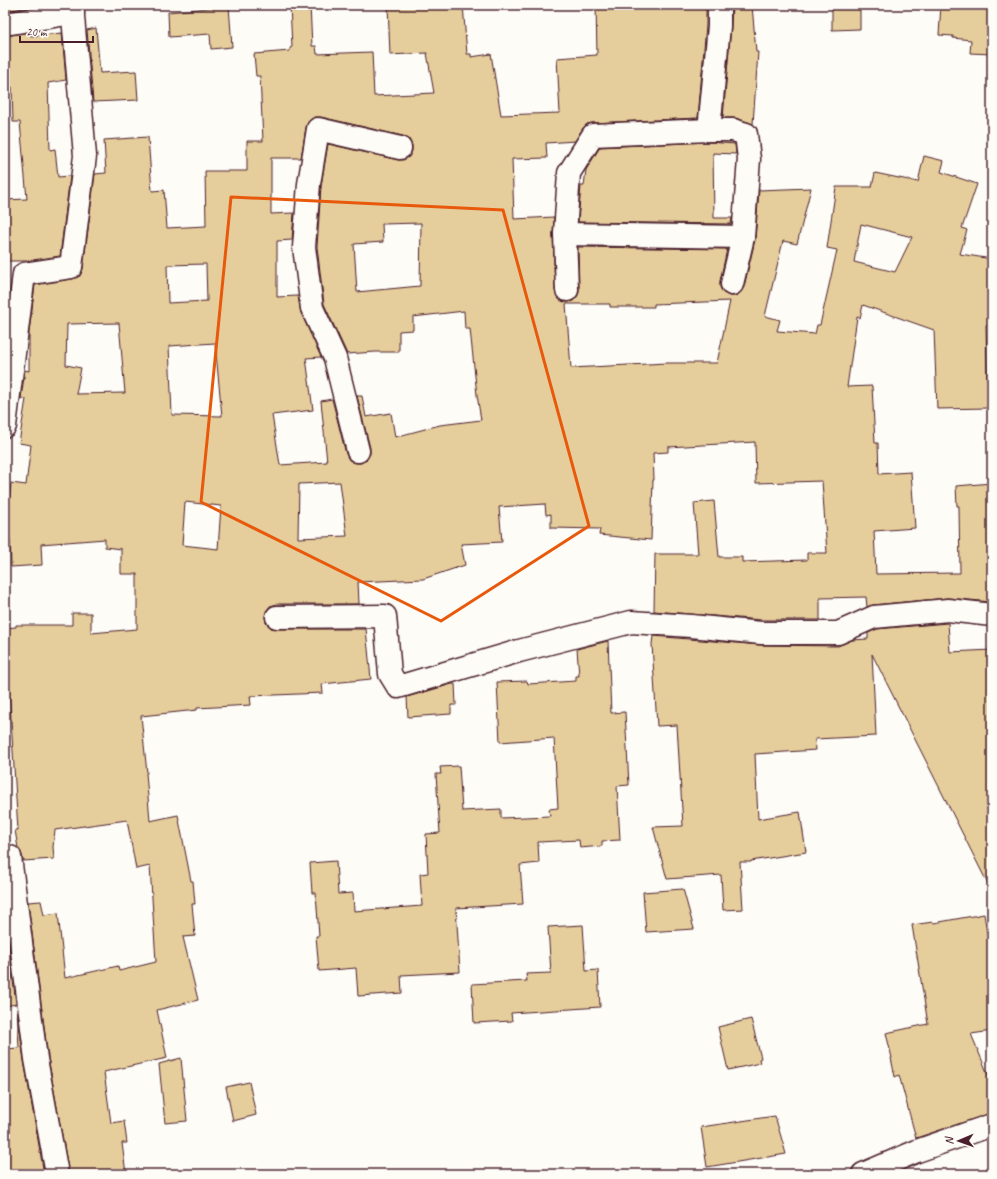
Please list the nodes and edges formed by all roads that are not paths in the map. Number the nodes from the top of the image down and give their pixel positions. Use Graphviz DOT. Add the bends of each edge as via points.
graph roads {
  1 [pos="719,5"];
  2 [pos="72,9"];
  3 [pos="5,24"];
  4 [pos="709,130"];
  5 [pos="400,148"];
  6 [pos="565,234"];
  7 [pos="743,237"];
  8 [pos="732,284"];
  9 [pos="568,290"];
  10 [pos="5,426"];
  11 [pos="358,451"];
  12 [pos="992,615"];
  13 [pos="277,617"];
  14 [pos="5,856"];
  15 [pos="992,1125"];
  16 [pos="57,1174"];
  17 [pos="863,1174"];
  1 -- 4 [label="street"];
  2 -- 3 [label="street"];
  2 -- 10 [label="street" via="85,156 71,267 24,274"];
  4 -- 6 [label="street" via="593,135 569,173"];
  4 -- 7 [label="street" via="733,130 746,134 749,159"];
  5 -- 11 [label="street" via="318,129 309,184 304,247 312,308 335,358"];
  6 -- 7 [label="street"];
  6 -- 9 [label="street"];
  7 -- 8 [label="street"];
  12 -- 13 [label="street" via="948,610 874,616 838,633 761,633 631,622 519,651 398,687 390,674 385,616"];
  14 -- 16 [label="street" via="10,857 36,1059"];
  15 -- 17 [label="street" via="917,1151"];
}
